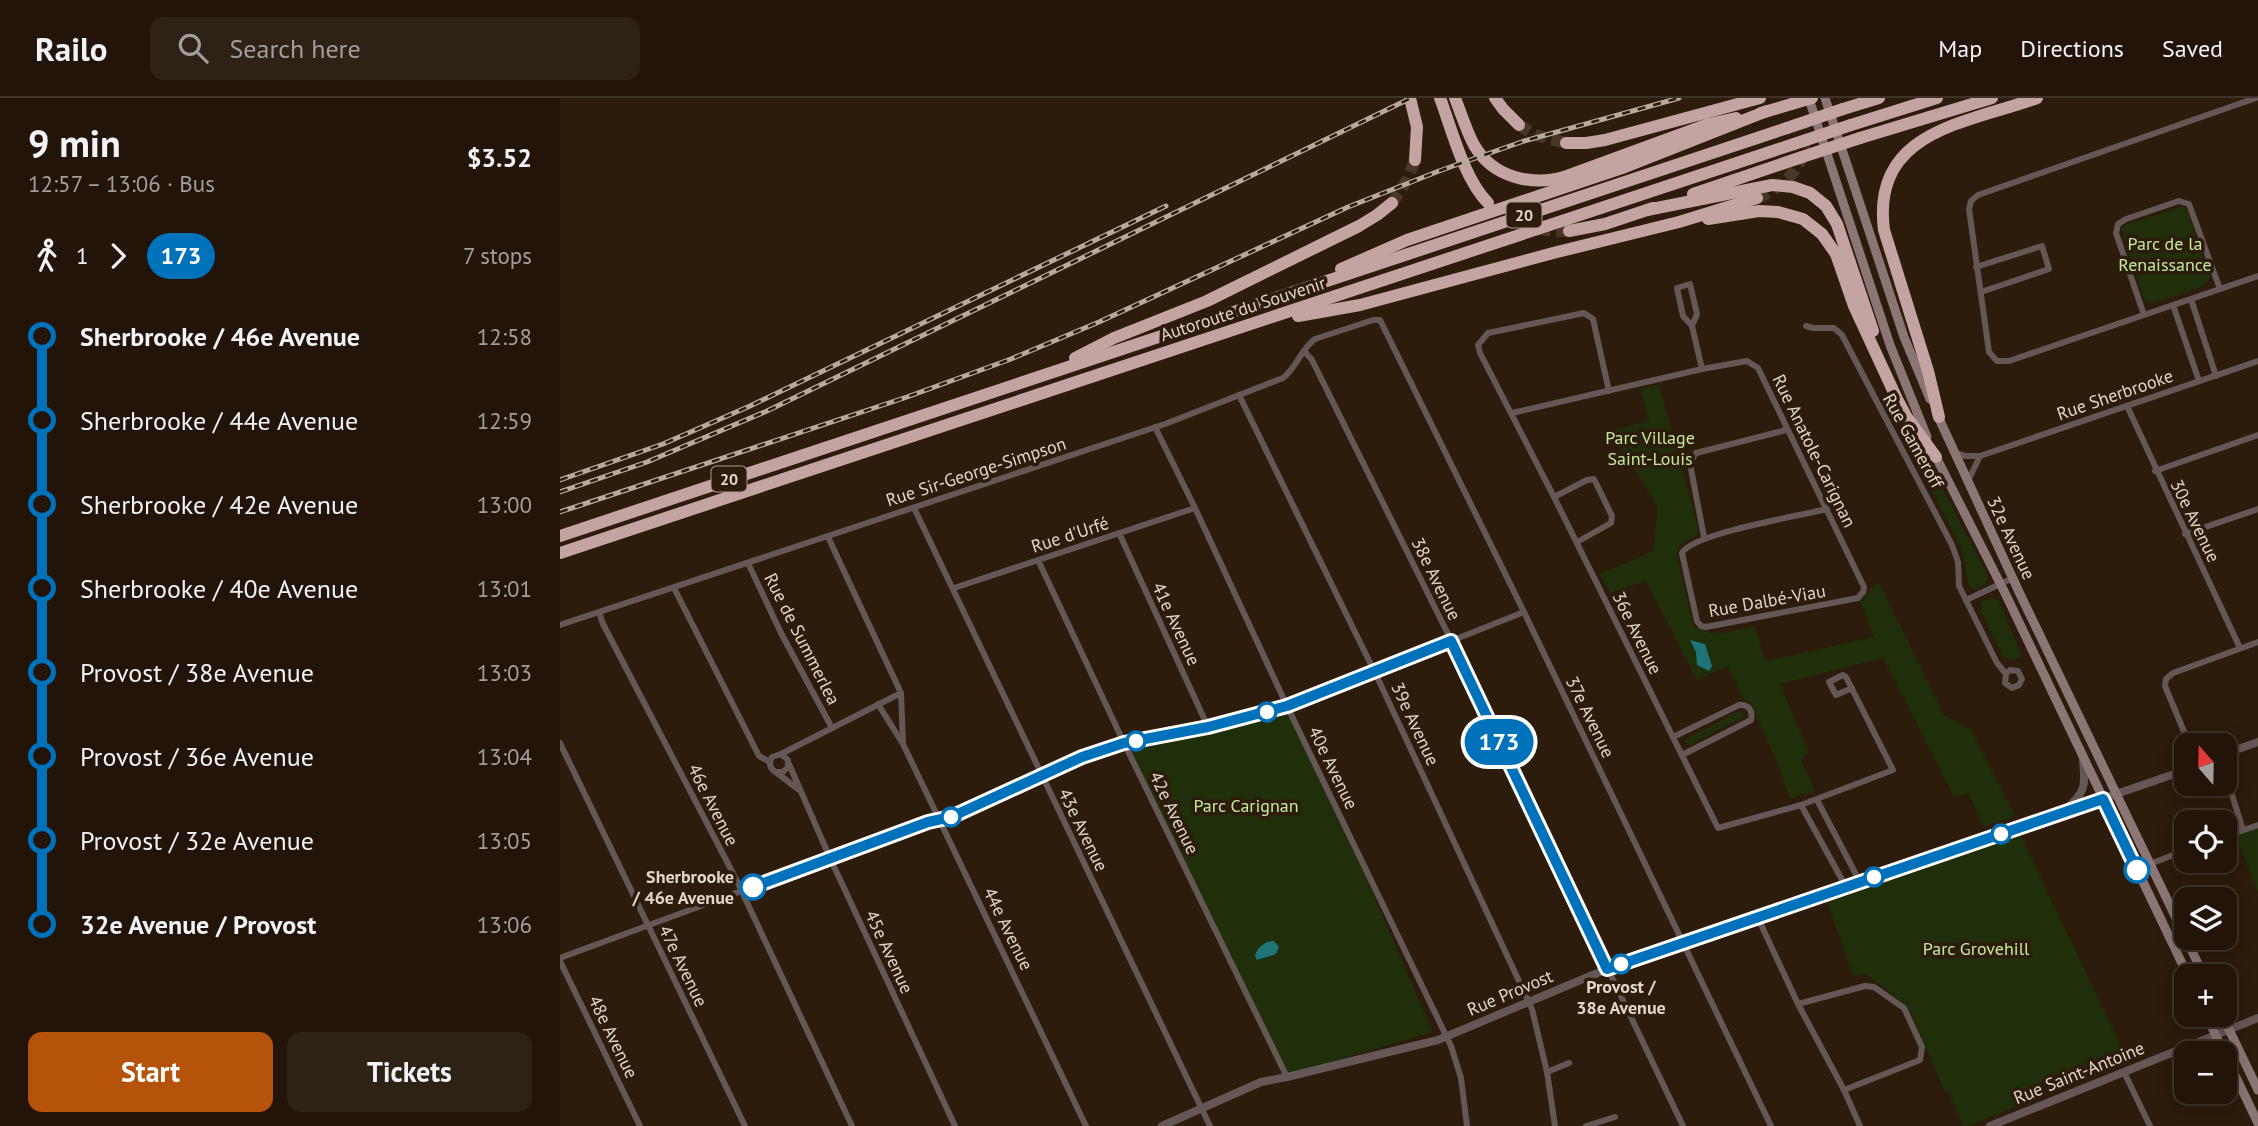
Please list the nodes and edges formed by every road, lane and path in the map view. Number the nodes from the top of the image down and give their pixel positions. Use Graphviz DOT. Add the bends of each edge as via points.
graph roads {
  1 [pos="1410,98"];
  2 [pos="1440,98"];
  3 [pos="1455,98"];
  4 [pos="1495,98"];
  5 [pos="1760,98"];
  6 [pos="1810,98"];
  7 [pos="1825,98"];
  8 [pos="1879,98"];
  9 [pos="1937,98"];
  10 [pos="1992,98"];
  11 [pos="2037,98"];
  12 [pos="2256,98"];
  13 [pos="1767,111"];
  14 [pos="1519,125"];
  15 [pos="1566,143"];
  16 [pos="1415,160"];
  17 [pos="1757,198"];
  18 [pos="1392,203"];
  19 [pos="1488,203"];
  20 [pos="1647,210"];
  21 [pos="1679,222"];
  22 [pos="1569,231"];
  23 [pos="1976,267"];
  24 [pos="2258,276"];
  25 [pos="2220,289"];
  26 [pos="1981,292"];
  27 [pos="2191,299"];
  28 [pos="1260,303"];
  29 [pos="2173,305"];
  30 [pos="2144,315"];
  31 [pos="1259,322"];
  32 [pos="1382,322"];
  33 [pos="1692,326"];
  34 [pos="1806,326"];
  35 [pos="1304,351"];
  36 [pos="2258,361"];
  37 [pos="1702,369"];
  38 [pos="2216,376"];
  39 [pos="1034,378"];
  40 [pos="2199,382"];
  41 [pos="1892,389"];
  42 [pos="1609,391"];
  43 [pos="1239,395"];
  44 [pos="2127,406"];
  45 [pos="1511,413"];
  46 [pos="1938,417"];
  47 [pos="1155,427"];
  48 [pos="1786,430"];
  49 [pos="2258,435"];
  50 [pos="1955,453"];
  51 [pos="1980,456"];
  52 [pos="1936,457"];
  53 [pos="2155,471"];
  54 [pos="1968,481"];
  55 [pos="1554,497"];
  56 [pos="914,508"];
  57 [pos="1195,508"];
  58 [pos="1827,509"];
  59 [pos="2258,509"];
  60 [pos="1119,533"];
  61 [pos="2186,534"];
  62 [pos="560,536"];
  63 [pos="828,537"];
  64 [pos="1704,537"];
  65 [pos="1577,542"];
  66 [pos="560,553"];
  67 [pos="1038,560"];
  68 [pos="748,563"];
  69 [pos="2013,578"];
  70 [pos="2000,584"];
  71 [pos="674,588"];
  72 [pos="954,588"];
  73 [pos="1858,598"];
  74 [pos="1966,600"];
  75 [pos="599,612"];
  76 [pos="1524,612"];
  77 [pos="560,625"];
  78 [pos="1451,641"];
  79 [pos="2258,642"];
  80 [pos="2240,648"];
  81 [pos="1375,672"];
  82 [pos="2006,674"];
  83 [pos="1852,688"];
  84 [pos="901,693"];
  85 [pos="878,704"];
  86 [pos="1287,706"];
  87 [pos="1208,727"];
  88 [pos="832,728"];
  89 [pos="2185,733"];
  90 [pos="1673,737"];
  91 [pos="2258,742"];
  92 [pos="560,743"];
  93 [pos="1124,743"];
  94 [pos="903,744"];
  95 [pos="2237,749"];
  96 [pos="781,754"];
  97 [pos="1682,755"];
  98 [pos="2083,758"];
  99 [pos="770,762"];
  100 [pos="789,764"];
  101 [pos="775,772"];
  102 [pos="1040,774"];
  103 [pos="2174,774"];
  104 [pos="800,790"];
  105 [pos="2117,794"];
  106 [pos="2232,796"];
  107 [pos="2103,799"];
  108 [pos="1817,800"];
  109 [pos="1801,806"];
  110 [pos="2061,813"];
  111 [pos="939,820"];
  112 [pos="2258,825"];
  113 [pos="2243,831"];
  114 [pos="2237,833"];
  115 [pos="2174,855"];
  116 [pos="830,858"];
  117 [pos="2150,864"];
  118 [pos="1860,882"];
  119 [pos="1846,887"];
  120 [pos="741,891"];
  121 [pos="1758,918"];
  122 [pos="648,925"];
  123 [pos="1683,943"];
  124 [pos="560,959"];
  125 [pos="2182,964"];
  126 [pos="2198,964"];
  127 [pos="1607,969"];
  128 [pos="1529,1002"];
  129 [pos="1798,1004"];
  130 [pos="2258,1018"];
  131 [pos="2212,1027"];
  132 [pos="2228,1027"];
  133 [pos="2229,1030"];
  134 [pos="2216,1036"];
  135 [pos="1447,1037"];
  136 [pos="1569,1063"];
  137 [pos="1547,1072"];
  138 [pos="2124,1072"];
  139 [pos="1287,1077"];
  140 [pos="1844,1090"];
  141 [pos="2258,1090"];
  142 [pos="1202,1107"];
  143 [pos="1615,1117"];
  144 [pos="2258,1123"];
  145 [pos="640,1126"];
  146 [pos="745,1126"];
  147 [pos="852,1126"];
  148 [pos="955,1126"];
  149 [pos="1086,1126"];
  150 [pos="1162,1126"];
  151 [pos="1210,1126"];
  152 [pos="1467,1126"];
  153 [pos="1555,1126"];
  154 [pos="1586,1126"];
  155 [pos="1683,1126"];
  156 [pos="1771,1126"];
  157 [pos="1860,1126"];
  158 [pos="1990,1126"];
  159 [pos="2150,1126"];
  1 -- 16 [label="highway" via="1417,127"];
  2 -- 19 [label="highway" via="1473,182"];
  3 -- 13 [label="highway" via="1474,145 1490,163 1512,176 1543,181 1709,124"];
  4 -- 14 [label="highway"];
  5 -- 15 [label="highway" via="1605,140"];
  6 -- 13 [label="highway" via="1797,109"];
  6 -- 52 [label="main road, 32e Avenue" via="1898,369"];
  7 -- 46 [label="main road, 32e Avenue" via="1904,337"];
  8 -- 28 [label="highway, Autoroute du Souvenir / 20, bridge"];
  9 -- 31 [label="highway, Autoroute du Souvenir / 20, bridge"];
  10 -- 20 [label="highway, bridge"];
  11 -- 46 [label="highway" via="1926,136 1902,158 1888,183 1884,230"];
  12 -- 23 [label="street" via="1978,195 1969,209"];
  13 -- 28 [label="highway" via="1625,167 1407,240"];
  17 -- 21 [label="highway"];
  18 -- 39 [label="highway" via="1369,221 1217,296 1114,338"];
  20 -- 22 [label="highway"];
  20 -- 41 [label="highway" via="1772,185 1815,196 1840,231"];
  21 -- 31 [label="highway" via="1360,305"];
  21 -- 41 [label="highway" via="1765,211 1791,214 1813,225 1836,254"];
  23 -- 26 [label="street"];
  23 -- 26 [label="street" via="2042,246 2049,269"];
  24 -- 25 [label="street"];
  25 -- 27 [label="street"];
  25 -- 30 [label="street" via="2189,204 2179,201 2139,214 2120,221 2116,233"];
  26 -- 30 [label="street" via="1989,352 2001,362"];
  27 -- 29 [label="street"];
  27 -- 38 [label="street"];
  28 -- 39 [label="highway, Autoroute du Souvenir / 20"];
  29 -- 30 [label="street"];
  29 -- 40 [label="street"];
  31 -- 66 [label="highway, Autoroute du Souvenir / 20"];
  32 -- 35 [label="street, Rue Sir-George-Simpson" via="1317,337"];
  32 -- 76 [label="street, 37e Avenue"];
  33 -- 33 [label="street" via="1697,314 1690,284 1677,288 1683,316"];
  33 -- 37 [label="street"];
  34 -- 74 [label="street, Rue Gameroff" via="1834,328 1842,335 1955,552"];
  35 -- 43 [label="street, Rue Sir-George-Simpson" via="1287,375"];
  35 -- 78 [label="street, 38e Avenue"];
  36 -- 38 [label="street, Rue Sherbrooke"];
  37 -- 42 [label="street, Rue Anatole-Carignan"];
  37 -- 48 [label="street, Rue Anatole-Carignan" via="1753,363"];
  38 -- 40 [label="street, Rue Sherbrooke"];
  39 -- 62 [label="highway, Autoroute du Souvenir / 20"];
  40 -- 44 [label="street, Rue Sherbrooke"];
  41 -- 52 [label="highway"];
  42 -- 45 [label="street, Rue Anatole-Carignan"];
  42 -- 45 [label="street, 36e Avenue" via="1593,319 1584,313 1488,332 1478,345 1480,353"];
  43 -- 47 [label="street, Rue Sir-George-Simpson"];
  43 -- 81 [label="street, 39e Avenue"];
  44 -- 51 [label="street, Rue Sherbrooke"];
  44 -- 53 [label="street, 30e Avenue"];
  45 -- 55 [label="street, 36e Avenue"];
  46 -- 50 [label="main road, 32e Avenue"];
  47 -- 56 [label="street, Rue Sir-George-Simpson"];
  47 -- 57 [label="street, 40e Avenue"];
  48 -- 58 [label="street, Rue Anatole-Carignan"];
  48 -- 64 [label="street" via="1696,453 1691,469"];
  49 -- 53 [label="street"];
  50 -- 51 [label="street, Rue Sherbrooke"];
  50 -- 54 [label="main road, 32e Avenue"];
  51 -- 54 [label="street"];
  52 -- 70 [label="main road, 32e Avenue"];
  53 -- 61 [label="street, 30e Avenue"];
  54 -- 69 [label="main road, 32e Avenue"];
  55 -- 65 [label="street, 36e Avenue"];
  55 -- 65 [label="street" via="1594,479 1611,523"];
  56 -- 63 [label="street, Rue Sir-George-Simpson"];
  56 -- 72 [label="street, 43e Avenue"];
  57 -- 60 [label="street, Rue d'Urfé"];
  57 -- 86 [label="street, 40e Avenue"];
  58 -- 64 [label="street"];
  58 -- 73 [label="street, Rue Anatole-Carignan" via="1864,587"];
  59 -- 61 [label="street"];
  60 -- 67 [label="street, Rue d'Urfé"];
  60 -- 87 [label="street, 41e Avenue"];
  61 -- 80 [label="street, 30e Avenue"];
  63 -- 68 [label="street, Rue Sir-George-Simpson"];
  63 -- 84 [label="street, 44e Avenue"];
  64 -- 73 [label="street, Rue Dalbé-Viau" via="1682,553 1701,626"];
  65 -- 90 [label="street, 36e Avenue"];
  67 -- 72 [label="street, Rue d'Urfé"];
  67 -- 93 [label="street, 42e Avenue"];
  68 -- 71 [label="street, Rue Sir-George-Simpson"];
  68 -- 88 [label="street, Rue de Summerlea"];
  69 -- 70 [label="street"];
  69 -- 105 [label="main road, 32e Avenue"];
  70 -- 74 [label="street"];
  70 -- 98 [label="main road, 32e Avenue"];
  71 -- 75 [label="street, Rue Sir-George-Simpson"];
  71 -- 99 [label="street" via="759,756"];
  72 -- 102 [label="street, 43e Avenue"];
  74 -- 82 [label="street, Rue Gameroff"];
  75 -- 77 [label="street, Rue Sir-George-Simpson"];
  75 -- 120 [label="street, 46e Avenue"];
  76 -- 78 [label="street"];
  76 -- 123 [label="street, 37e Avenue"];
  78 -- 81 [label="street"];
  78 -- 127 [label="street, 38e Avenue"];
  79 -- 80 [label="street"];
  80 -- 89 [label="street" via="2166,679"];
  81 -- 86 [label="street"];
  81 -- 128 [label="street, 39e Avenue"];
  83 -- 108 [label="street, 36e Avenue" via="1892,770"];
  84 -- 85 [label="street, Rue de Summerlea"];
  84 -- 94 [label="street, 44e Avenue"];
  85 -- 88 [label="street, Rue de Summerlea"];
  85 -- 94 [label="street, 44e Avenue"];
  86 -- 87 [label="street"];
  86 -- 135 [label="street, 40e Avenue"];
  87 -- 93 [label="street"];
  88 -- 96 [label="street, Rue de Summerlea"];
  90 -- 97 [label="street, 36e Avenue"];
  90 -- 97 [label="street" via="1739,705 1749,707 1751,720"];
  91 -- 95 [label="street"];
  92 -- 122 [label="street, 47e Avenue"];
  93 -- 102 [label="street"];
  93 -- 139 [label="street, 42e Avenue"];
  94 -- 111 [label="street, 44e Avenue"];
  96 -- 99 [label="street"];
  96 -- 100 [label="street"];
  97 -- 109 [label="street, 36e Avenue" via="1718,828"];
  98 -- 107 [label="main road, 32e Avenue"];
  98 -- 110 [label="street" via="2082,793"];
  99 -- 101 [label="street"];
  100 -- 101 [label="street" via="783,772"];
  100 -- 104 [label="street, 45e Avenue"];
  101 -- 104 [label="street"];
  102 -- 111 [label="street"];
  102 -- 142 [label="street, 43e Avenue"];
  103 -- 105 [label="street, Rue Provost"];
  104 -- 116 [label="street, 45e Avenue"];
  105 -- 107 [label="street, Rue Provost"];
  105 -- 117 [label="main road, 32e Avenue"];
  106 -- 113 [label="street"];
  107 -- 110 [label="street, Rue Provost"];
  107 -- 125 [label="main road, 32e Avenue"];
  108 -- 109 [label="street, 36e Avenue"];
  108 -- 118 [label="street"];
  109 -- 119 [label="street"];
  110 -- 118 [label="street, Rue Provost"];
  111 -- 116 [label="street"];
  111 -- 149 [label="street, 44e Avenue"];
  112 -- 113 [label="street"];
  113 -- 114 [label="street"];
  115 -- 117 [label="street"];
  116 -- 120 [label="street"];
  116 -- 148 [label="street, 45e Avenue"];
  117 -- 126 [label="main road, 32e Avenue"];
  118 -- 119 [label="street, Rue Provost"];
  119 -- 121 [label="street, Rue Provost"];
  120 -- 122 [label="street"];
  120 -- 147 [label="street, 46e Avenue"];
  121 -- 123 [label="street, Rue Provost"];
  121 -- 129 [label="street"];
  122 -- 124 [label="street"];
  122 -- 146 [label="street, 47e Avenue"];
  123 -- 127 [label="street, Rue Provost"];
  123 -- 156 [label="street, 37e Avenue"];
  124 -- 145 [label="street, 48e Avenue"];
  127 -- 128 [label="street, Rue Provost"];
  127 -- 155 [label="street, 38e Avenue"];
  128 -- 135 [label="street, Rue Provost"];
  128 -- 137 [label="street, 39e Avenue"];
  129 -- 140 [label="street"];
  129 -- 140 [label="street" via="1866,986 1904,1008 1922,1047 1920,1060"];
  130 -- 133 [label="street, Rue Saint-Antoine"];
  131 -- 134 [label="main road"];
  132 -- 133 [label="main road"];
  133 -- 134 [label="street, Rue Saint-Antoine"];
  133 -- 141 [label="main road"];
  134 -- 138 [label="street, Rue Saint-Antoine"];
  134 -- 144 [label="main road"];
  135 -- 139 [label="street, Rue Provost"];
  135 -- 152 [label="street, 40e Avenue" via="1460,1073"];
  136 -- 137 [label="street"];
  137 -- 153 [label="street, 39e Avenue"];
  138 -- 158 [label="street, Rue Saint-Antoine" via="2015,1121"];
  138 -- 159 [label="street"];
  139 -- 142 [label="street, Rue Provost" via="1261,1082"];
  140 -- 157 [label="street"];
  142 -- 150 [label="street, Rue Provost"];
  142 -- 151 [label="street, 43e Avenue"];
  143 -- 154 [label="street"];
}
